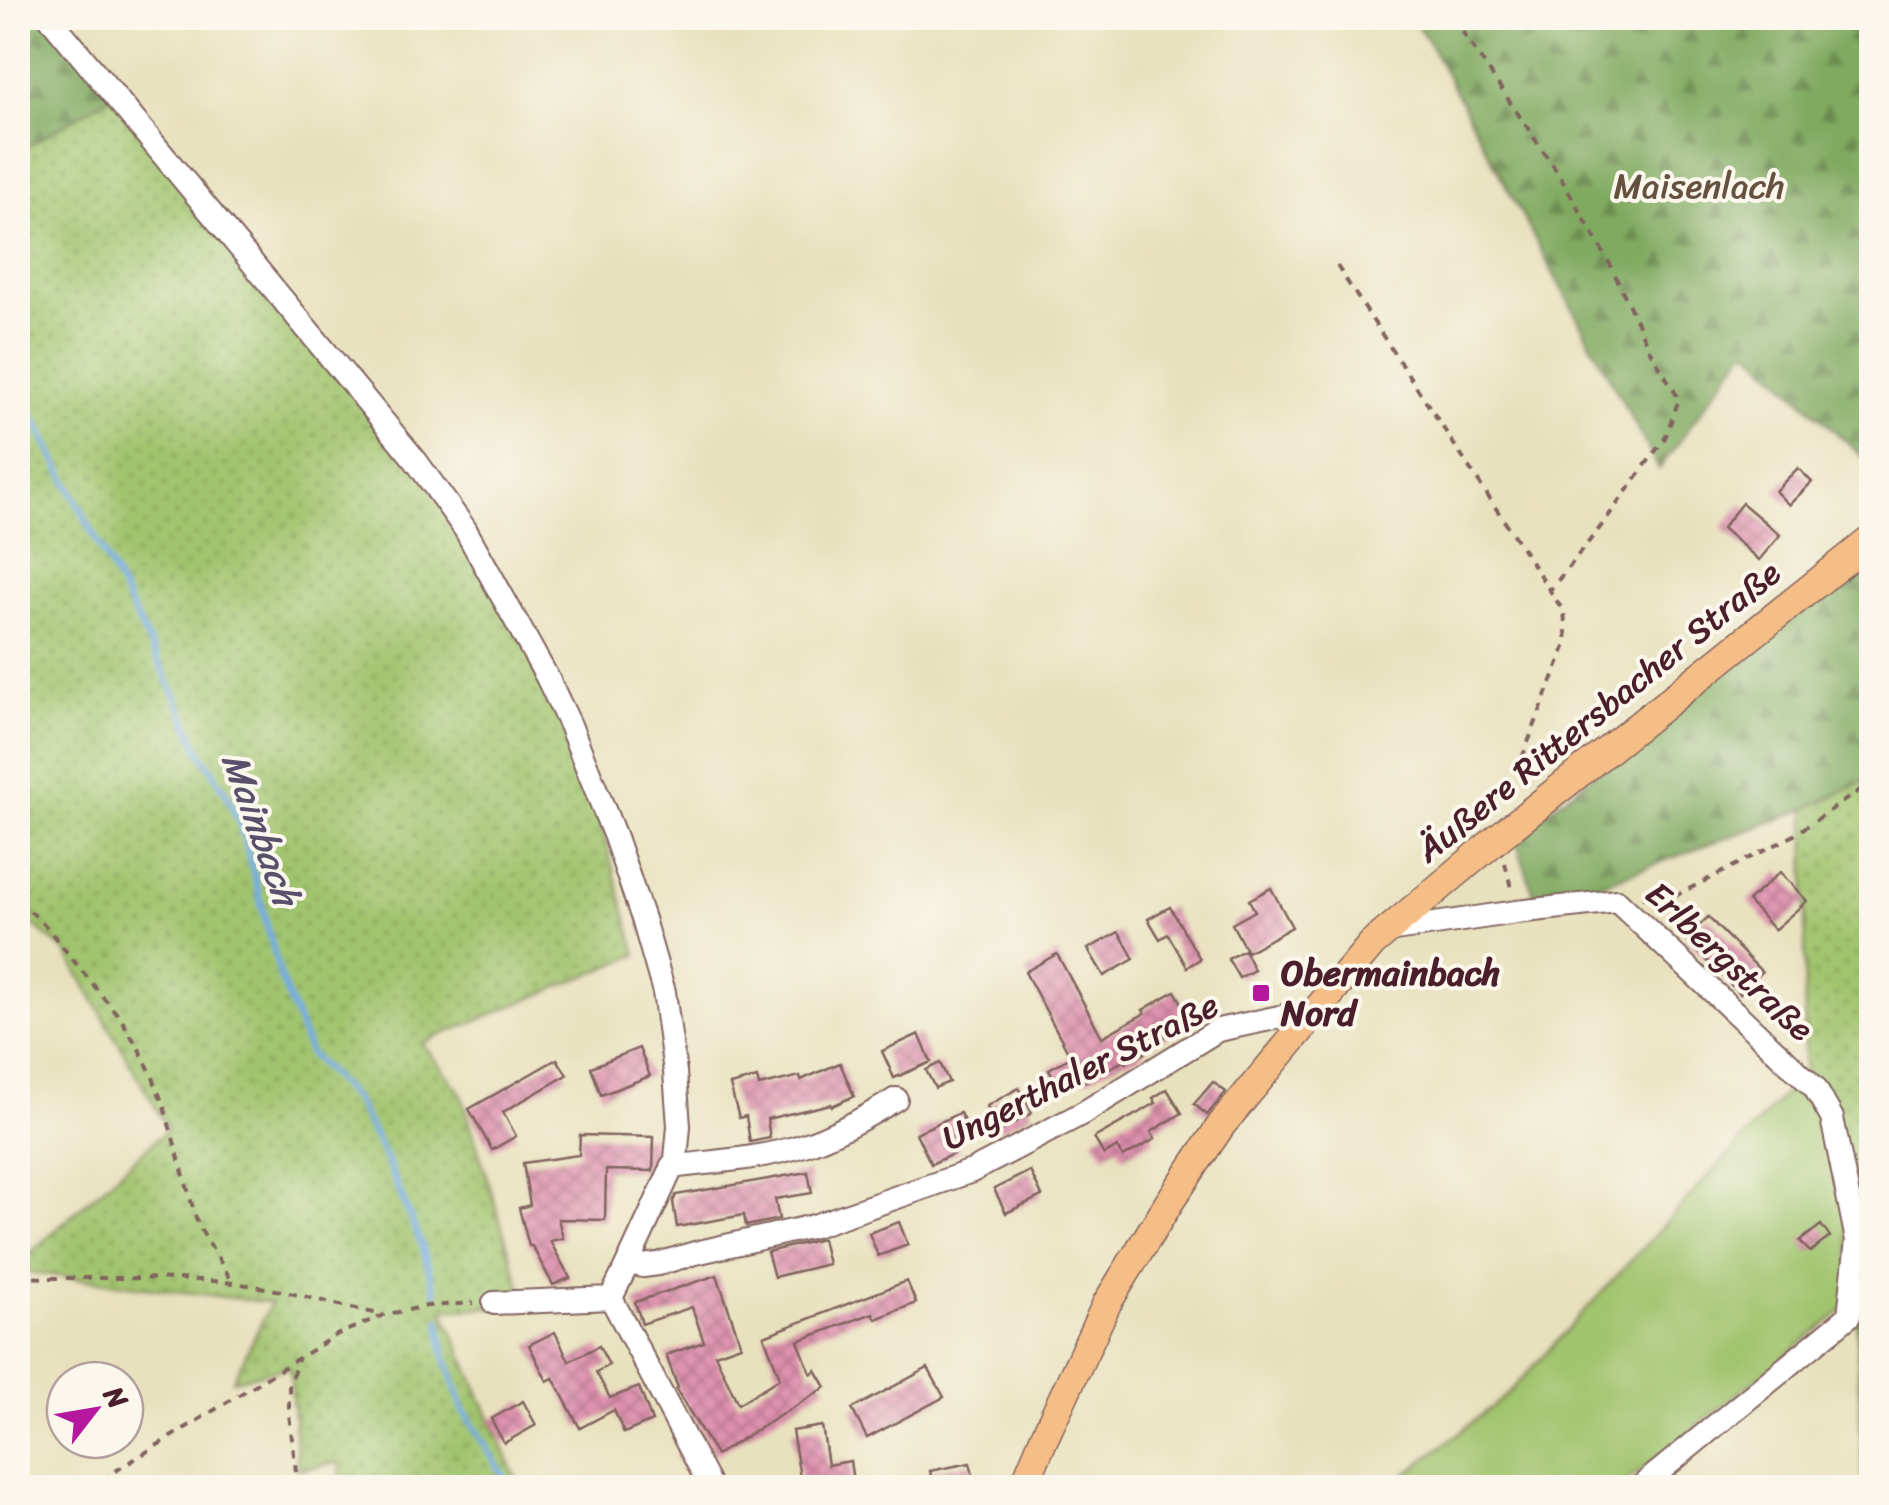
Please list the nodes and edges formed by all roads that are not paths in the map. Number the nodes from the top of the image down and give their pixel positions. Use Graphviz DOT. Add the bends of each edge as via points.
graph roads {
  1 [pos="50,18"];
  2 [pos="1872,539"];
  3 [pos="1380,937"];
  4 [pos="1312,1016"];
  5 [pos="896,1099"];
  6 [pos="672,1168"];
  7 [pos="628,1262"];
  8 [pos="611,1298"];
  9 [pos="494,1303"];
  10 [pos="712,1488"];
  11 [pos="1023,1488"];
  12 [pos="1640,1488"];
  1 -- 6 [label="street" via="416,462 465,529 547,676 615,837 664,992 679,1126"];
  2 -- 3 [label="main road, Äußere Rittersbacher Straße"];
  3 -- 4 [label="main road, Äußere Rittersbacher Straße"];
  3 -- 12 [label="street, Erlbergstraße" via="1617,901 1815,1088 1832,1118 1856,1240 1848,1316"];
  4 -- 7 [label="street, Ungerthaler Straße" via="1218,1030 972,1171 814,1226 658,1264"];
  4 -- 11 [label="main road, Äußere Rittersbacher Straße" via="1222,1124 1107,1303"];
  5 -- 6 [label="street" via="806,1144"];
  6 -- 7 [label="street"];
  7 -- 8 [label="street"];
  8 -- 9 [label="street"];
  8 -- 10 [label="street"];
}
